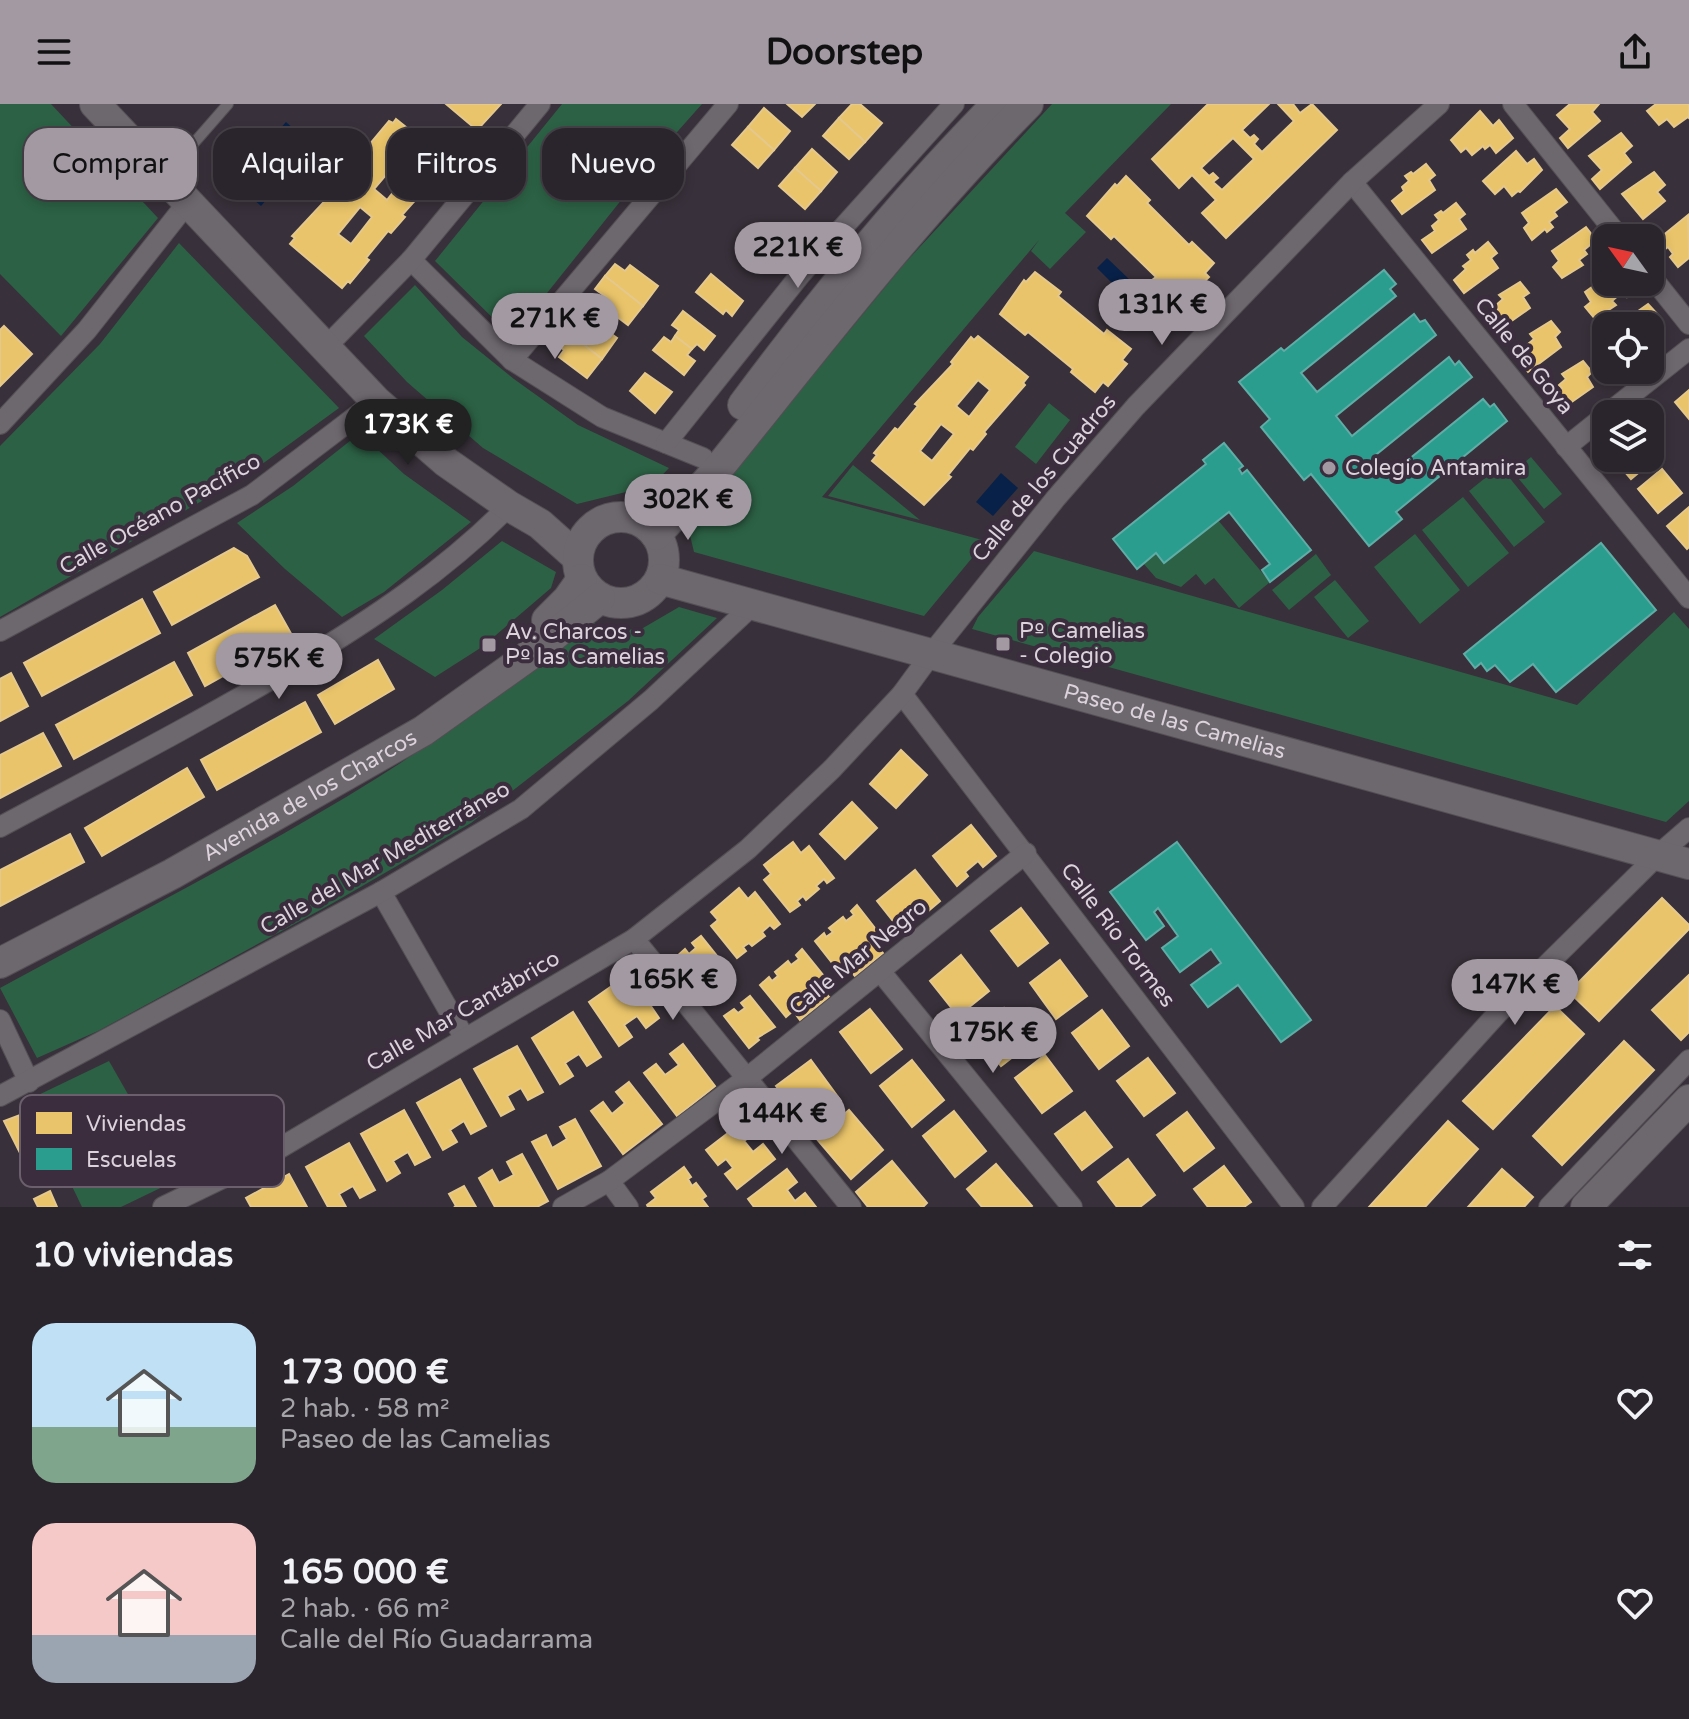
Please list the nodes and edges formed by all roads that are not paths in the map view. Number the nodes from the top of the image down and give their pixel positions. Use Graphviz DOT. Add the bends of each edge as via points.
graph roads {
  1 [pos="95,104"];
  2 [pos="228,104"];
  3 [pos="540,104"];
  4 [pos="728,104"];
  5 [pos="954,104"];
  6 [pos="997,104"];
  7 [pos="1028,104"];
  8 [pos="1439,104"];
  9 [pos="1513,104"];
  10 [pos="118,128"];
  11 [pos="197,139"];
  12 [pos="1352,182"];
  13 [pos="188,202"];
  14 [pos="1609,224"];
  15 [pos="411,260"];
  16 [pos="1664,293"];
  17 [pos="1689,324"];
  18 [pos="325,348"];
  19 [pos="1689,349"];
  20 [pos="512,360"];
  21 [pos="1624,400"];
  22 [pos="376,401"];
  23 [pos="0,424"];
  24 [pos="1592,426"];
  25 [pos="666,443"];
  26 [pos="1566,447"];
  27 [pos="703,458"];
  28 [pos="509,506"];
  29 [pos="648,528"];
  30 [pos="587,566"];
  31 [pos="662,572"];
  32 [pos="1689,598"];
  33 [pos="754,604"];
  34 [pos="0,631"];
  35 [pos="936,648"];
  36 [pos="902,694"];
  37 [pos="0,827"];
  38 [pos="1679,848"];
  39 [pos="1026,853"];
  40 [pos="381,892"];
  41 [pos="634,939"];
  42 [pos="0,946"];
  43 [pos="0,963"];
  44 [pos="880,971"];
  45 [pos="0,1020"];
  46 [pos="464,1037"];
  47 [pos="1689,1060"];
  48 [pos="747,1078"];
  49 [pos="29,1082"];
  50 [pos="0,1096"];
  51 [pos="1689,1100"];
  52 [pos="284,1145"];
  53 [pos="609,1181"];
  54 [pos="204,1187"];
  55 [pos="163,1207"];
  56 [pos="563,1207"];
  57 [pos="628,1207"];
  58 [pos="851,1207"];
  59 [pos="1072,1207"];
  60 [pos="1294,1207"];
  61 [pos="1322,1207"];
  62 [pos="1549,1207"];
  63 [pos="1586,1207"];
  1 -- 10 [label="street"];
  2 -- 11 [label="lane"];
  3 -- 15 [label="street"];
  4 -- 20 [label="street"];
  5 -- 25 [label="street" via="801,274"];
  6 -- 27 [label="street" via="953,148 792,339"];
  7 -- 29 [label="street" via="860,291 720,467"];
  8 -- 12 [label="street, Calle de los Cuadros"];
  9 -- 14 [label="street"];
  12 -- 26 [label="street, Calle de Goya"];
  12 -- 35 [label="street, Calle de los Cuadros" via="1136,406"];
  13 -- 18 [label="street"];
  13 -- 23 [label="street" via="87,330"];
  15 -- 18 [label="street"];
  15 -- 20 [label="street"];
  16 -- 17 [label="street"];
  18 -- 22 [label="street"];
  19 -- 21 [label="street"];
  20 -- 25 [label="street" via="602,417"];
  22 -- 28 [label="street" via="446,462"];
  22 -- 34 [label="street, Calle Océano Pacífico" via="252,495"];
  24 -- 26 [label="street"];
  25 -- 27 [label="street"];
  26 -- 32 [label="street, Calle de Goya"];
  27 -- 29 [label="street" via="653,513"];
  28 -- 30 [label="street" via="540,524"];
  28 -- 37 [label="street" via="375,617 237,700"];
  29 -- 30 [label="street" via="615,517 596,525"];
  29 -- 31 [label="street" via="663,551"];
  30 -- 31 [label="street" via="621,603 647,595"];
  30 -- 42 [label="street, Avenida de los Charcos" via="551,616 414,715"];
  30 -- 43 [label="street, Avenida de los Charcos" via="527,657 423,731 172,874"];
  31 -- 33 [label="street, Paseo de las Camelias"];
  31 -- 35 [label="street, Paseo de las Camelias"];
  33 -- 35 [label="street, Paseo de las Camelias"];
  33 -- 40 [label="street, Calle del Mar Mediterráneo" via="651,700 521,809"];
  35 -- 36 [label="street, Calle Mar Cantábrico"];
  35 -- 38 [label="street, Paseo de las Camelias"];
  36 -- 39 [label="street, Calle Río Tormes"];
  36 -- 41 [label="street, Calle Mar Cantábrico" via="748,849"];
  38 -- 61 [label="street" via="1497,1014"];
  39 -- 44 [label="street, Calle Mar Negro"];
  39 -- 60 [label="street, Calle Río Tormes"];
  40 -- 46 [label="street"];
  40 -- 49 [label="street, Calle del Mar Mediterráneo"];
  41 -- 46 [label="street, Calle Mar Cantábrico"];
  41 -- 48 [label="street"];
  44 -- 48 [label="street, Calle Mar Negro"];
  44 -- 59 [label="street"];
  45 -- 49 [label="street"];
  46 -- 52 [label="street, Calle Mar Cantábrico"];
  47 -- 62 [label="street"];
  48 -- 53 [label="street, Calle Mar Negro"];
  48 -- 58 [label="street"];
  49 -- 50 [label="street, Calle del Mar Mediterráneo"];
  51 -- 63 [label="street"];
  53 -- 56 [label="street, Calle Mar Negro"];
  53 -- 57 [label="street"];
  54 -- 55 [label="street, Calle Mar Cantábrico"];
}
